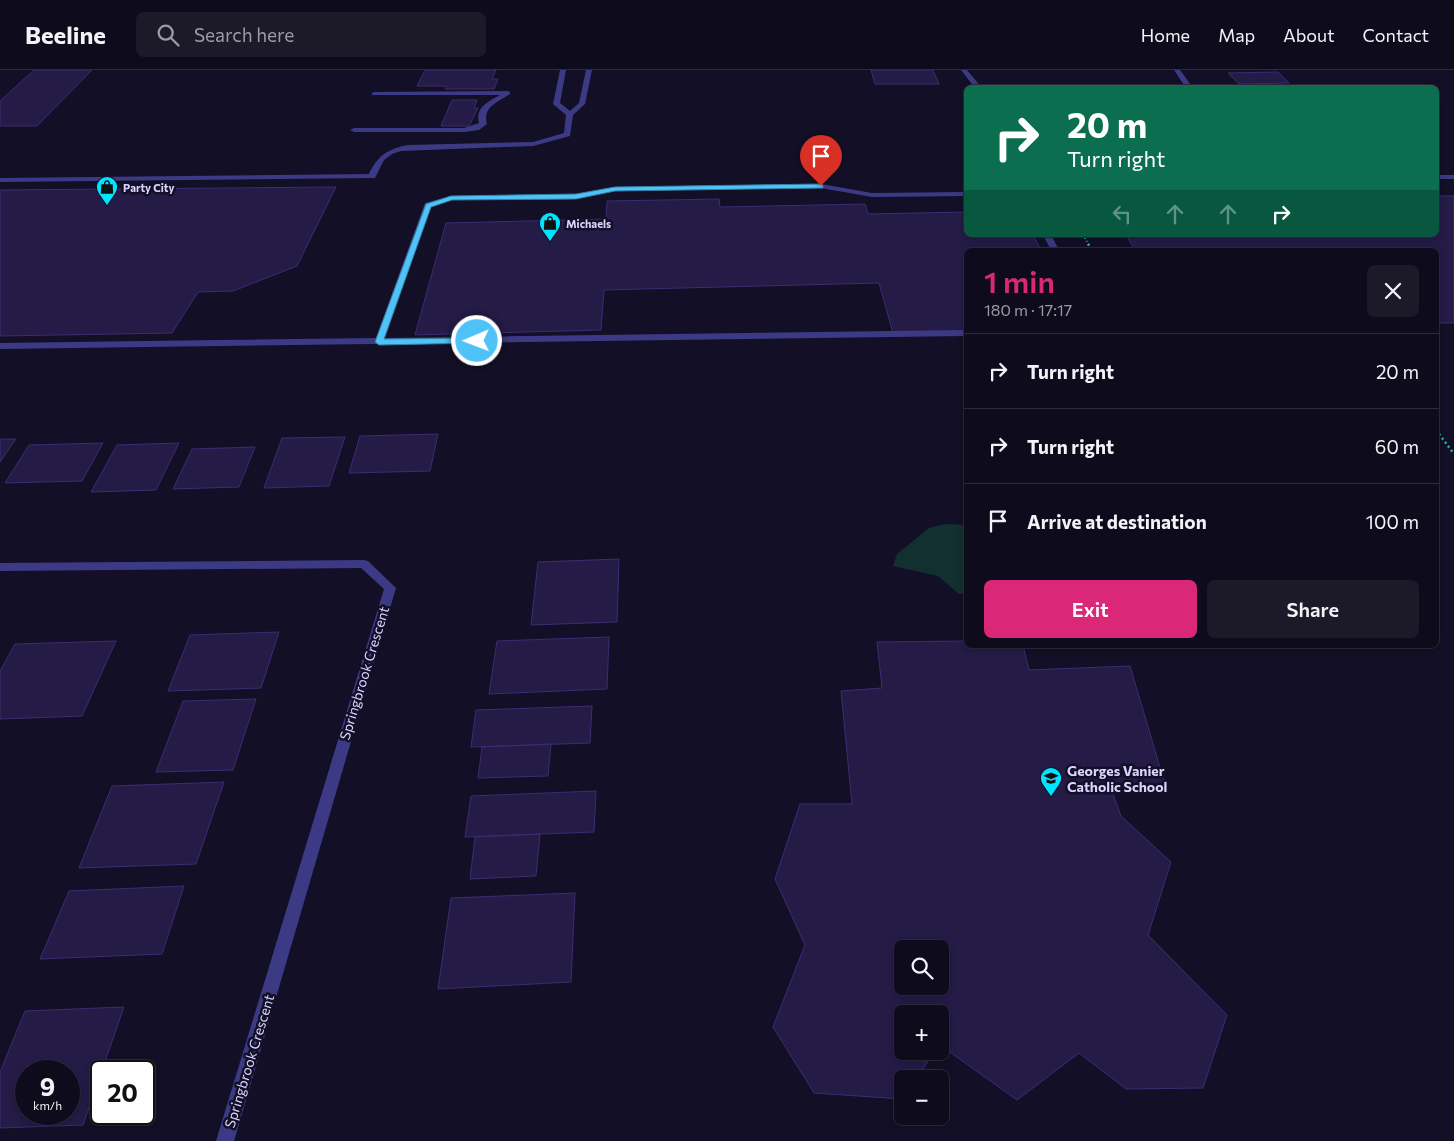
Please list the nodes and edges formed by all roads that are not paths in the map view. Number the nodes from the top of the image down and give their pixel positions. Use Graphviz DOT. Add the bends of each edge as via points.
graph roads {
  1 [pos="563,70"];
  2 [pos="589,70"];
  3 [pos="964,70"];
  4 [pos="1177,70"];
  5 [pos="976,85"];
  6 [pos="1188,85"];
  7 [pos="374,94"];
  8 [pos="570,114"];
  9 [pos="354,130"];
  10 [pos="1439,177"];
  11 [pos="1454,177"];
  12 [pos="0,180"];
  13 [pos="964,194"];
  14 [pos="964,333"];
  15 [pos="379,342"];
  16 [pos="0,346"];
  17 [pos="0,567"];
  18 [pos="225,1141"];
  1 -- 8 [label="street" via="556,104"];
  2 -- 8 [label="street" via="582,104"];
  3 -- 5 [label="street"];
  4 -- 6 [label="street"];
  7 -- 9 [label="street" via="508,93 484,108 483,124 476,128"];
  8 -- 12 [label="street" via="567,134 533,144 391,150 380,158 372,176"];
  10 -- 11 [label="street"];
  13 -- 15 [label="street" via="872,195 821,186 615,189 576,197 451,198 428,205"];
  14 -- 15 [label="street"];
  15 -- 16 [label="street"];
  17 -- 18 [label="street, Springbrook Crescent" via="364,564 390,588"];
}
